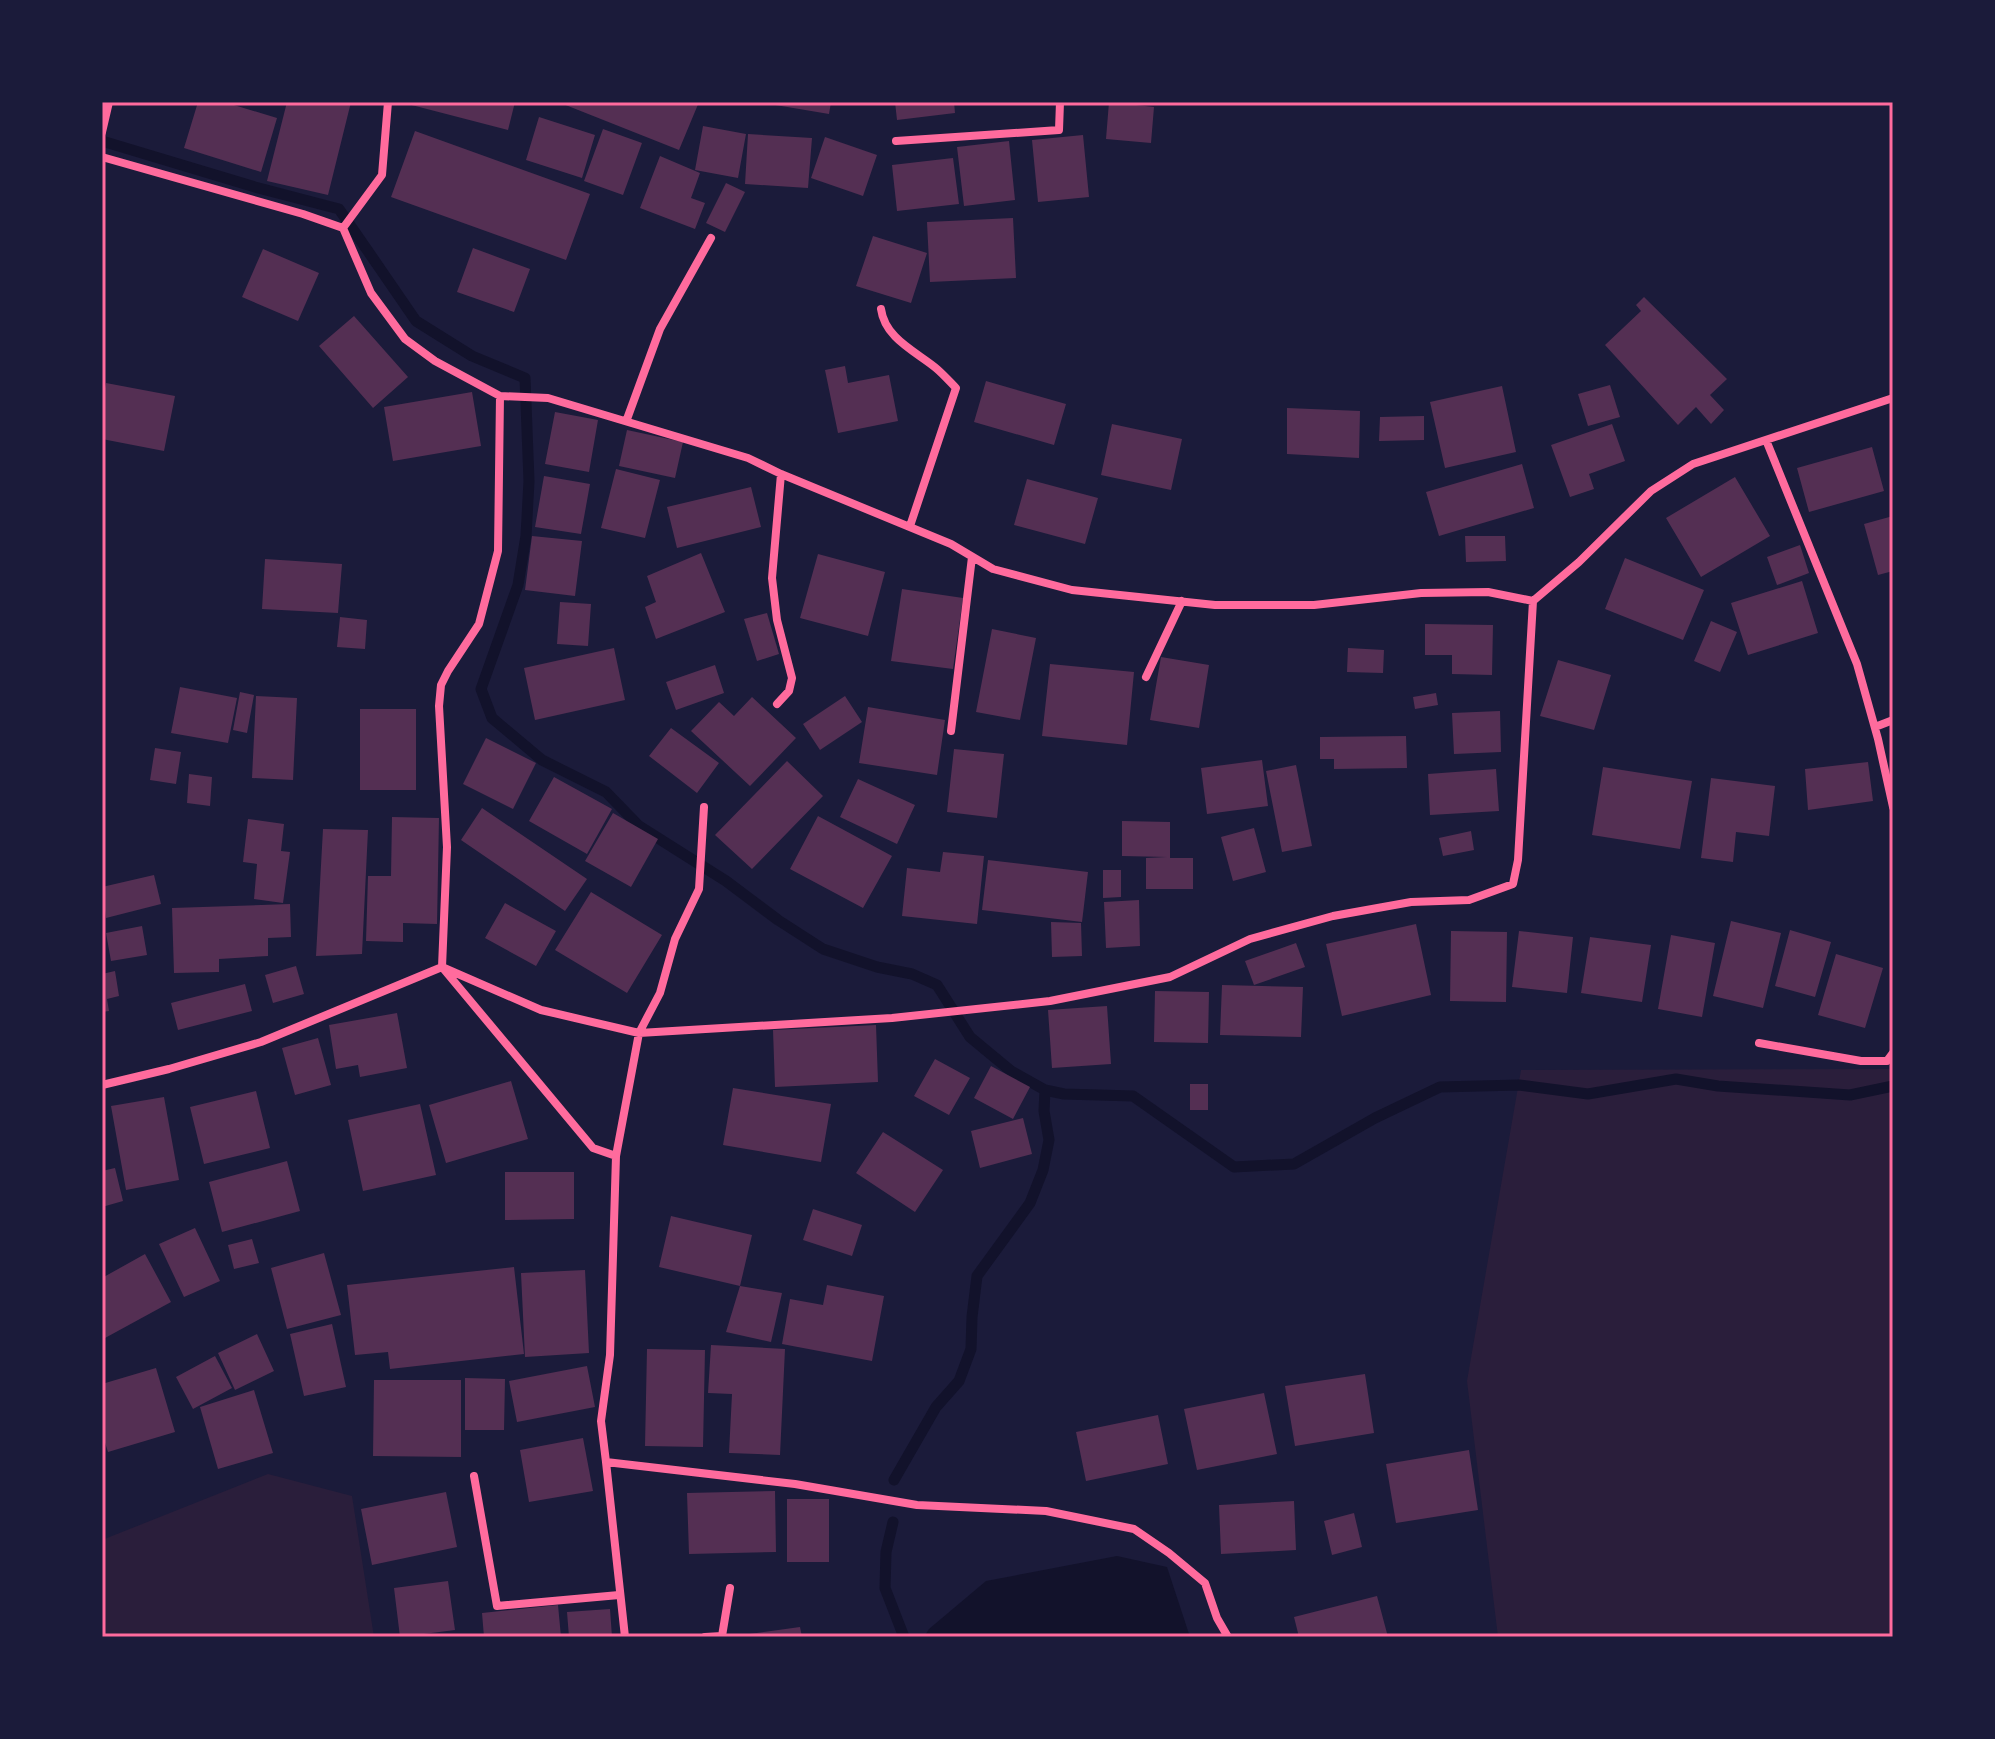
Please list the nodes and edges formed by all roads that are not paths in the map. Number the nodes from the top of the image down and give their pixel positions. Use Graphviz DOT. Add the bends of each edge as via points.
graph roads {
  1 [pos="388,102"];
  2 [pos="1060,102"];
  3 [pos="109,103"];
  4 [pos="102,132"];
  5 [pos="896,141"];
  6 [pos="102,157"];
  7 [pos="343,228"];
  8 [pos="711,238"];
  9 [pos="881,309"];
  10 [pos="500,396"];
  11 [pos="1893,398"];
  12 [pos="627,419"];
  13 [pos="1766,440"];
  14 [pos="781,474"];
  15 [pos="910,526"];
  16 [pos="972,557"];
  17 [pos="1182,601"];
  18 [pos="1533,601"];
  19 [pos="1146,677"];
  20 [pos="777,704"];
  21 [pos="1893,720"];
  22 [pos="1875,727"];
  23 [pos="951,731"];
  24 [pos="704,807"];
  25 [pos="1893,807"];
  26 [pos="442,967"];
  27 [pos="639,1033"];
  28 [pos="1759,1043"];
  29 [pos="1893,1053"];
  30 [pos="102,1085"];
  31 [pos="616,1156"];
  32 [pos="606,1462"];
  33 [pos="474,1476"];
  34 [pos="730,1588"];
  35 [pos="619,1595"];
  36 [pos="625,1637"];
  37 [pos="705,1637"];
  38 [pos="1228,1637"];
  1 -- 7 [label="street" via="382,175"];
  2 -- 5 [label="street" via="1059,130"];
  3 -- 4 [label="street"];
  6 -- 7 [label="street"];
  7 -- 10 [label="street" via="371,293 405,339"];
  8 -- 12 [label="street" via="660,329"];
  9 -- 15 [label="street" via="882,319 907,349 956,388"];
  10 -- 12 [label="street" via="548,398"];
  10 -- 26 [label="street" via="498,551 479,624 441,685 447,847"];
  11 -- 13 [label="street"];
  12 -- 14 [label="street"];
  13 -- 18 [label="street" via="1693,464 1651,491"];
  13 -- 22 [label="street" via="1857,664"];
  14 -- 15 [label="street"];
  14 -- 20 [label="street" via="772,578 792,678"];
  15 -- 16 [label="street"];
  16 -- 17 [label="street" via="993,569 1072,590"];
  16 -- 23 [label="street"];
  17 -- 18 [label="street" via="1314,605 1488,592"];
  17 -- 19 [label="street"];
  18 -- 27 [label="street" via="1513,884 1469,900 1411,902 1333,916 1250,939 1170,977 1050,1001"];
  21 -- 22 [label="street"];
  22 -- 25 [label="street"];
  24 -- 27 [label="street" via="699,889"];
  26 -- 27 [label="street" via="541,1010"];
  26 -- 30 [label="street" via="261,1042"];
  26 -- 31 [label="street" via="593,1148"];
  27 -- 31 [label="street"];
  28 -- 29 [label="street" via="1861,1061 1887,1061"];
  31 -- 32 [label="street" via="610,1355 601,1421"];
  32 -- 35 [label="street"];
  32 -- 38 [label="street" via="795,1484 917,1505 1046,1511 1134,1529 1205,1583"];
  33 -- 35 [label="street" via="497,1606"];
  34 -- 37 [label="street" via="722,1636"];
  35 -- 36 [label="street"];
}
